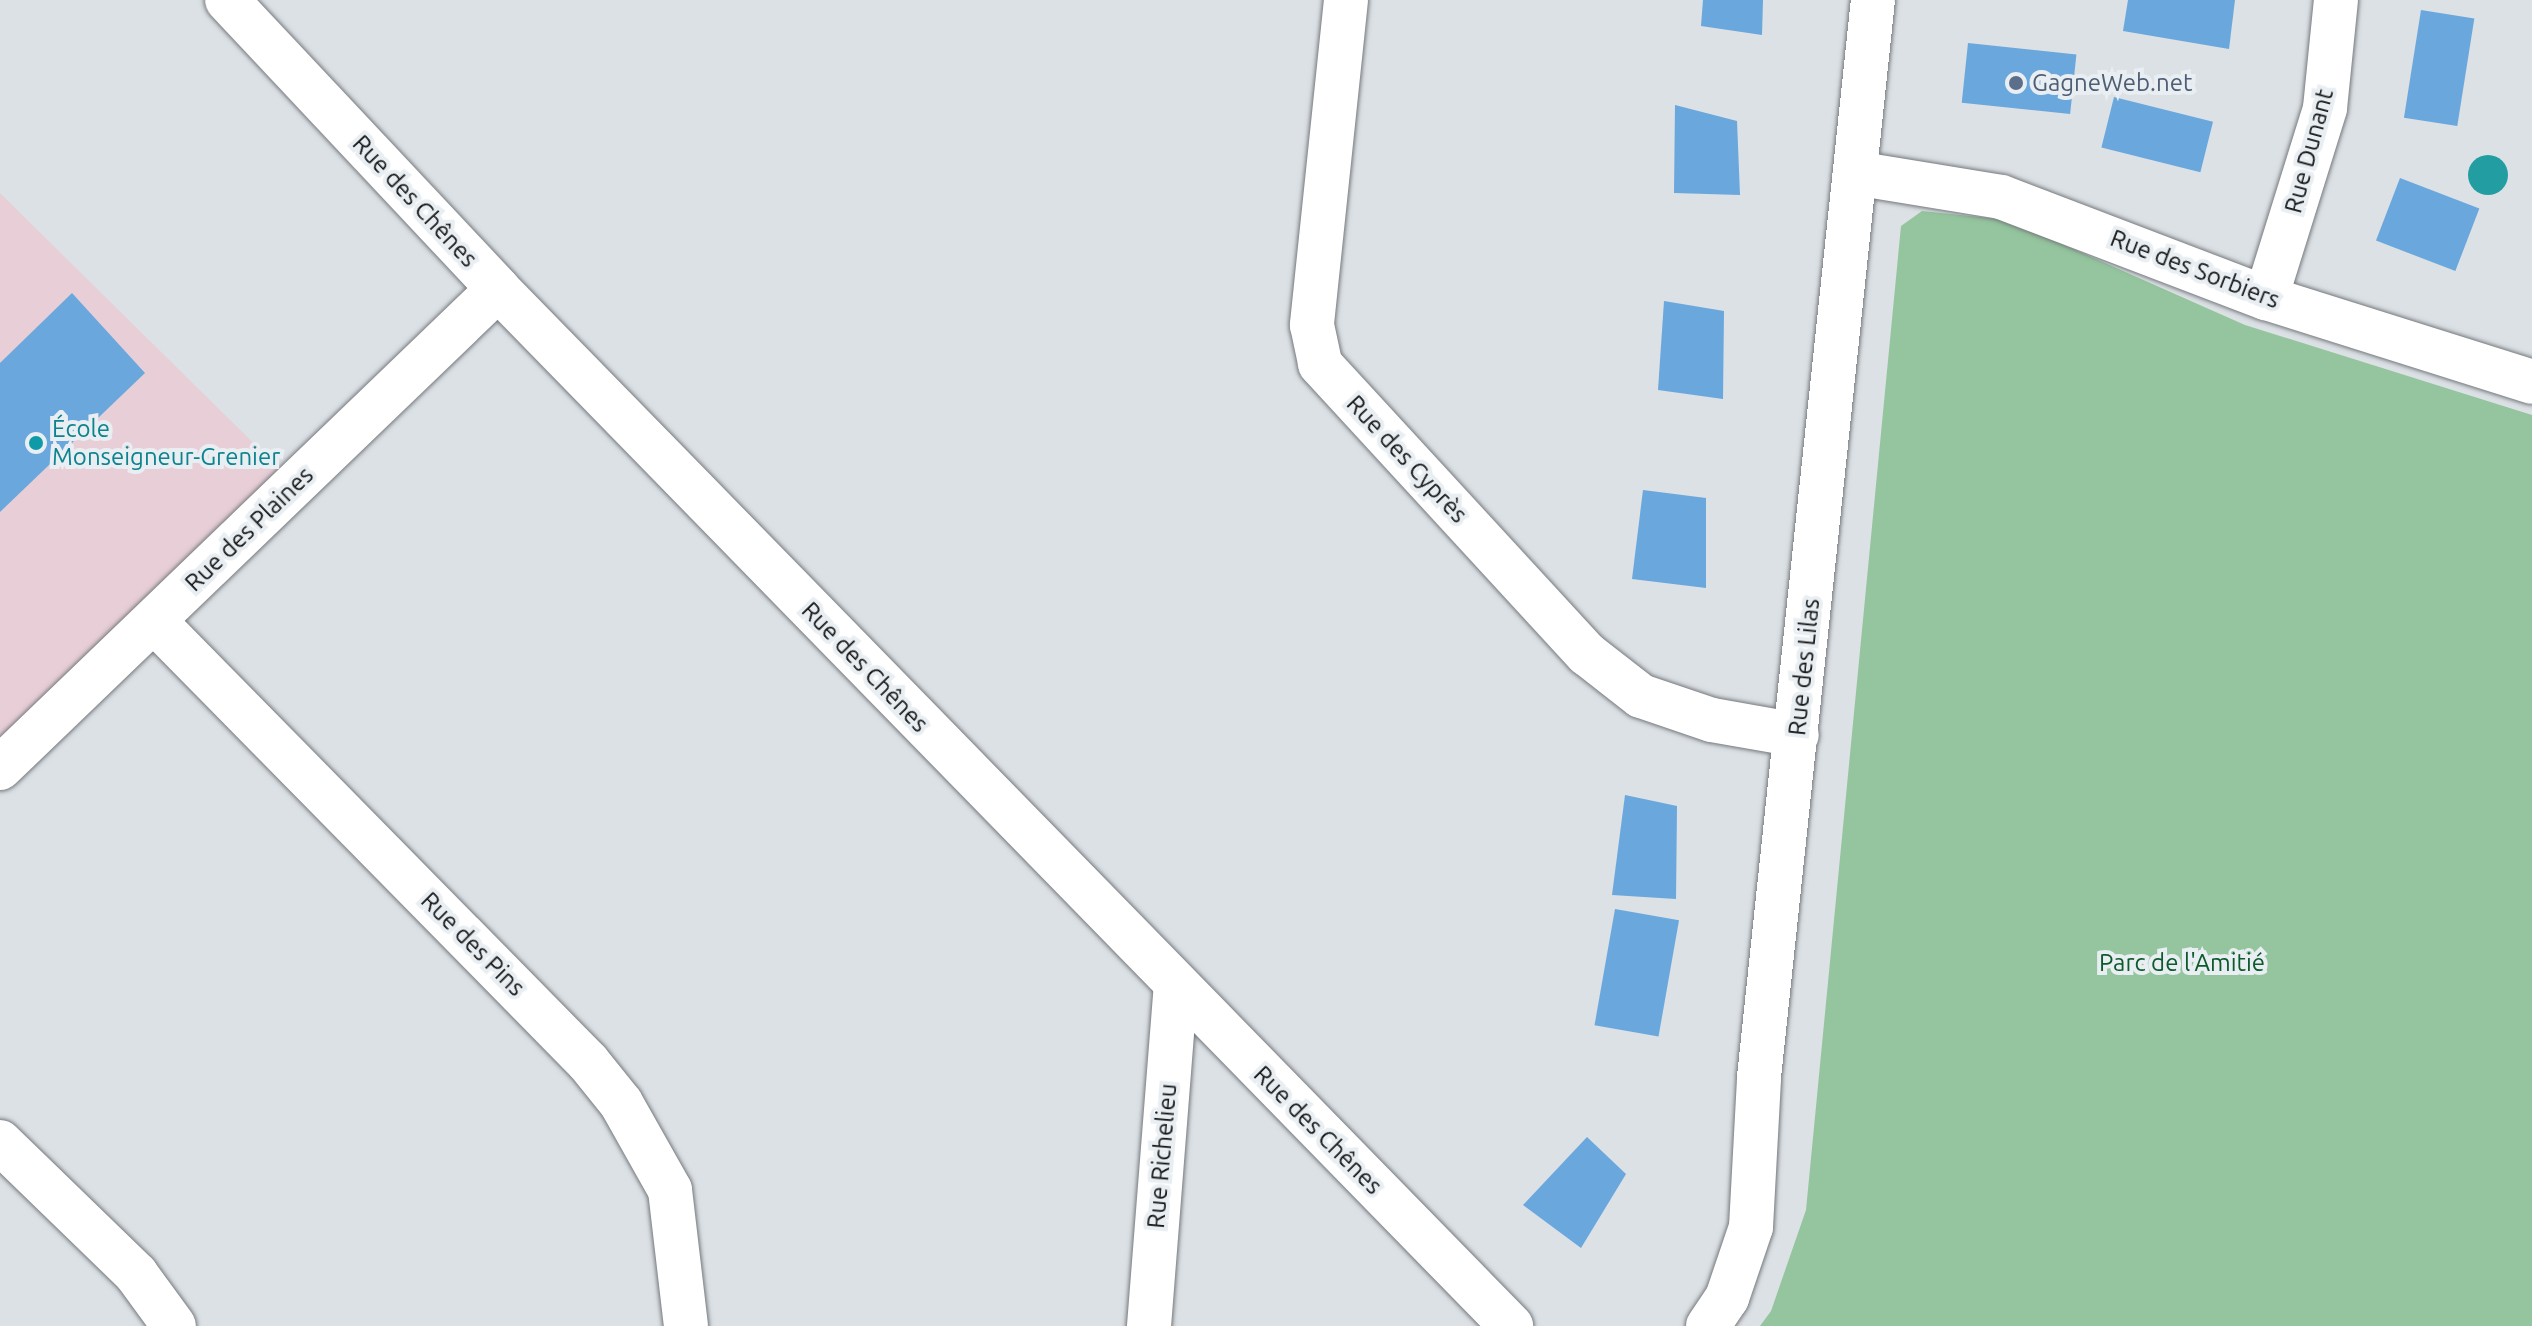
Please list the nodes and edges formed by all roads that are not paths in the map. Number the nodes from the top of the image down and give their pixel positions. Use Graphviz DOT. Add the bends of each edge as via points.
graph roads {
  1 [pos="227,0"];
  2 [pos="1346,0"];
  3 [pos="1873,0"];
  4 [pos="2336,0"];
  5 [pos="1855,173"];
  6 [pos="498,289"];
  7 [pos="2266,298"];
  8 [pos="2532,382"];
  9 [pos="154,621"];
  10 [pos="1797,735"];
  11 [pos="0,768"];
  12 [pos="1176,985"];
  13 [pos="0,1142"];
  14 [pos="174,1326"];
  15 [pos="686,1326"];
  16 [pos="1149,1326"];
  17 [pos="1511,1326"];
  18 [pos="1708,1326"];
  1 -- 6 [label="street, Rue des Chênes"];
  2 -- 10 [label="street, Rue des Cyprès" via="1312,325 1320,364 1587,654 1641,696 1712,720"];
  3 -- 5 [label="street, Rue des Lilas"];
  4 -- 7 [label="street, Rue Dunant" via="2325,108"];
  5 -- 7 [label="street, Rue des Sorbiers" via="2001,197"];
  5 -- 10 [label="street, Rue des Lilas"];
  6 -- 9 [label="street, Rue des Plaines"];
  6 -- 12 [label="street, Rue des Chênes"];
  7 -- 8 [label="street, Rue des Sorbiers"];
  9 -- 11 [label="street, Rue des Plaines"];
  9 -- 15 [label="street, Rue des Pins" via="588,1062 621,1103 670,1190"];
  10 -- 18 [label="street, Rue des Lilas" via="1759,1077 1751,1227 1727,1298"];
  12 -- 16 [label="street, Rue Richelieu"];
  12 -- 17 [label="street, Rue des Chênes"];
  13 -- 14 [label="street" via="136,1274"];
}
